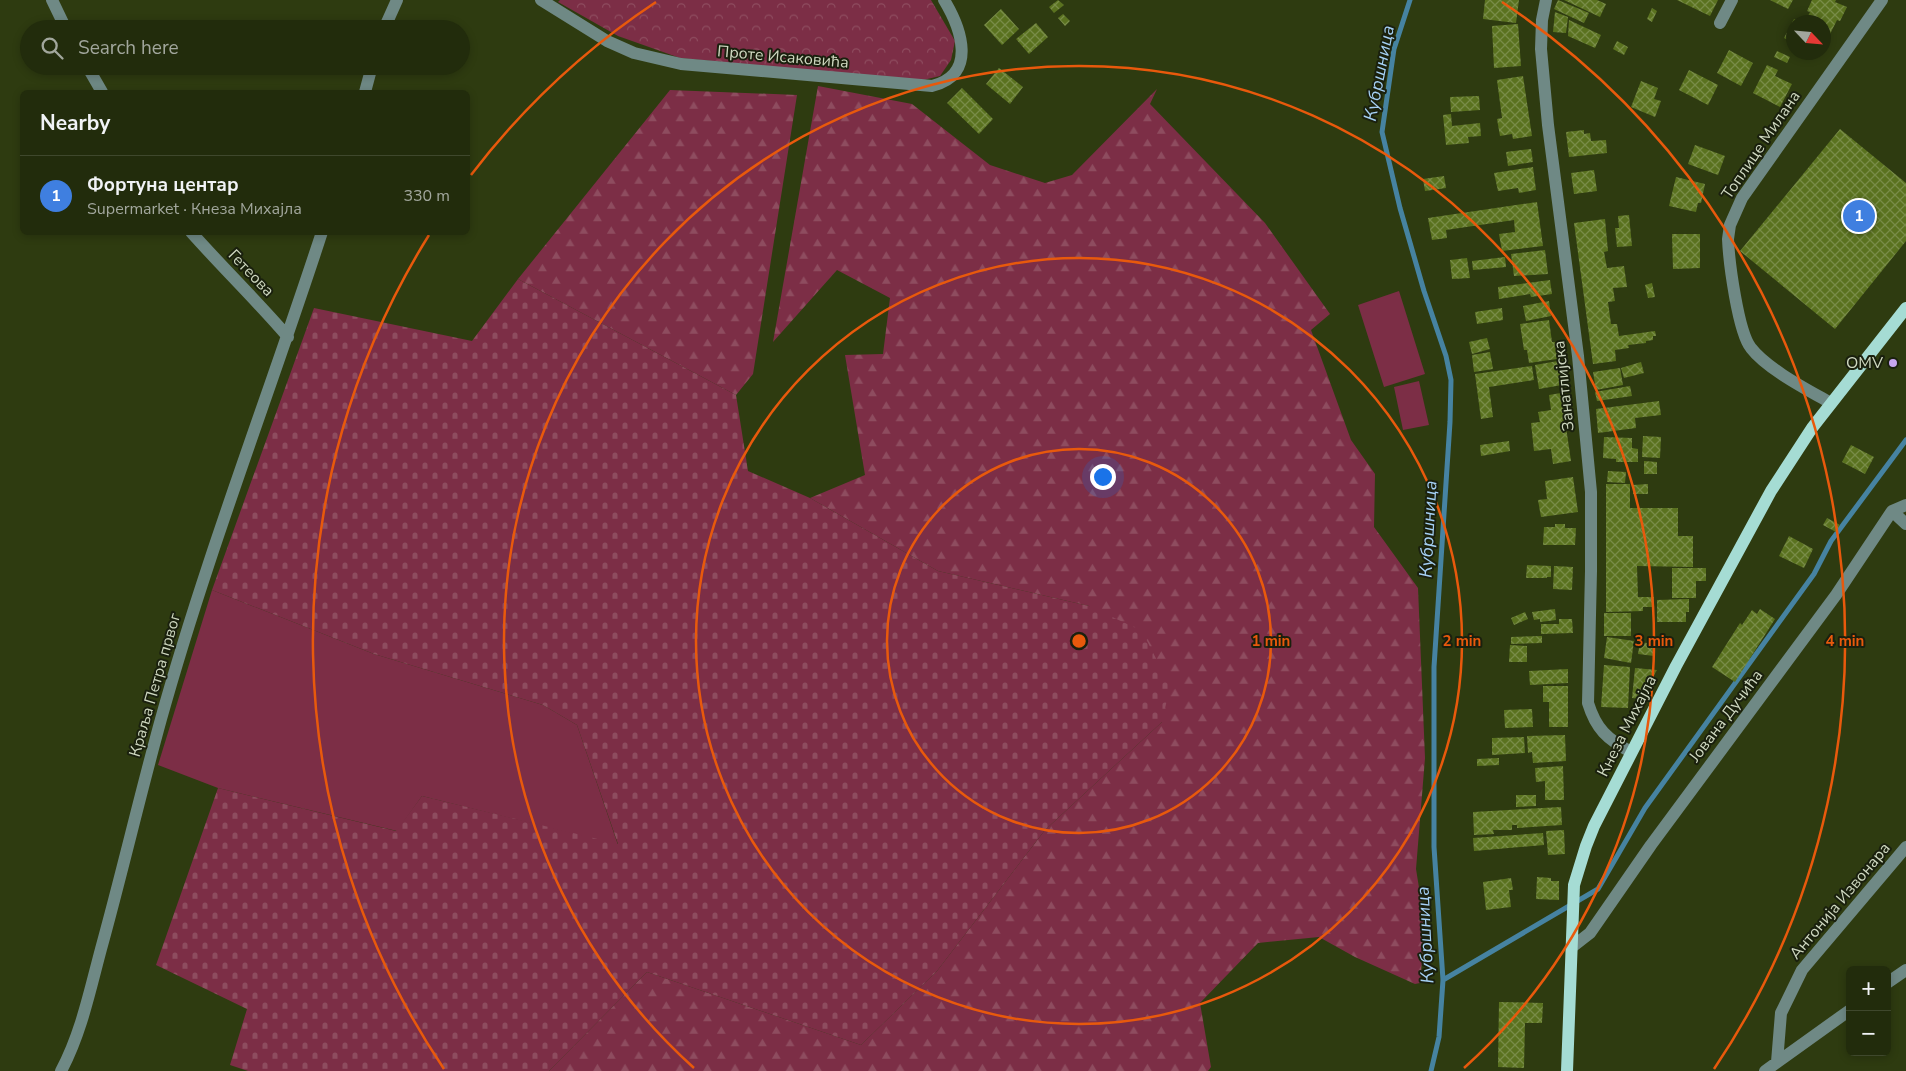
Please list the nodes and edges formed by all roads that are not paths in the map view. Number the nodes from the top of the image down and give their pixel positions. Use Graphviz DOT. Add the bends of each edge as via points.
graph roads {
  1 [pos="52,0"];
  2 [pos="397,0"];
  3 [pos="541,0"];
  4 [pos="944,0"];
  5 [pos="1546,0"];
  6 [pos="1732,0"];
  7 [pos="1882,0"];
  8 [pos="62,20"];
  9 [pos="388,20"];
  10 [pos="1720,23"];
  11 [pos="92,75"];
  12 [pos="370,75"];
  13 [pos="101,90"];
  14 [pos="366,90"];
  15 [pos="194,235"];
  16 [pos="321,235"];
  17 [pos="1906,308"];
  18 [pos="288,337"];
  19 [pos="1831,403"];
  20 [pos="1906,505"];
  21 [pos="1892,512"];
  22 [pos="1906,524"];
  23 [pos="1631,752"];
  24 [pos="1906,847"];
  25 [pos="1572,947"];
  26 [pos="1906,970"];
  27 [pos="1891,980"];
  28 [pos="1849,1011"];
  29 [pos="1777,1062"];
  30 [pos="61,1071"];
  31 [pos="1567,1071"];
  32 [pos="1765,1071"];
  1 -- 8 [label="street"];
  2 -- 9 [label="street"];
  3 -- 4 [label="street, Проте Исаковића" via="607,41 634,53 681,64 932,86 954,74 963,45 955,18"];
  5 -- 23 [label="street, Занатлијска" via="1541,49 1544,84 1578,356 1591,492 1588,703 1599,728 1608,738"];
  6 -- 10 [label="street"];
  7 -- 19 [label="street, Топлице Милана" via="1742,198 1730,225 1728,239 1744,337 1762,359"];
  11 -- 13 [label="street"];
  12 -- 14 [label="street"];
  15 -- 18 [label="street, Гетеова"];
  16 -- 18 [label="street, Краља Петра првог"];
  17 -- 19 [label="main road, Кнеза Михајла"];
  18 -- 30 [label="street, Краља Петра првог" via="234,484 188,626 82,1016"];
  19 -- 23 [label="main road, Кнеза Михајла" via="1771,491"];
  20 -- 21 [label="street, Јована Дучића"];
  21 -- 22 [label="street"];
  21 -- 25 [label="street, Јована Дучића" via="1836,595 1590,933"];
  23 -- 25 [label="main road, Кнеза Михајла" via="1586,846 1574,884"];
  24 -- 29 [label="street, Антонија Извонара" via="1802,970 1781,1013"];
  25 -- 31 [label="main road, Кнеза Михајла"];
  26 -- 27 [label="street"];
  28 -- 29 [label="street"];
  29 -- 32 [label="street"];
}
